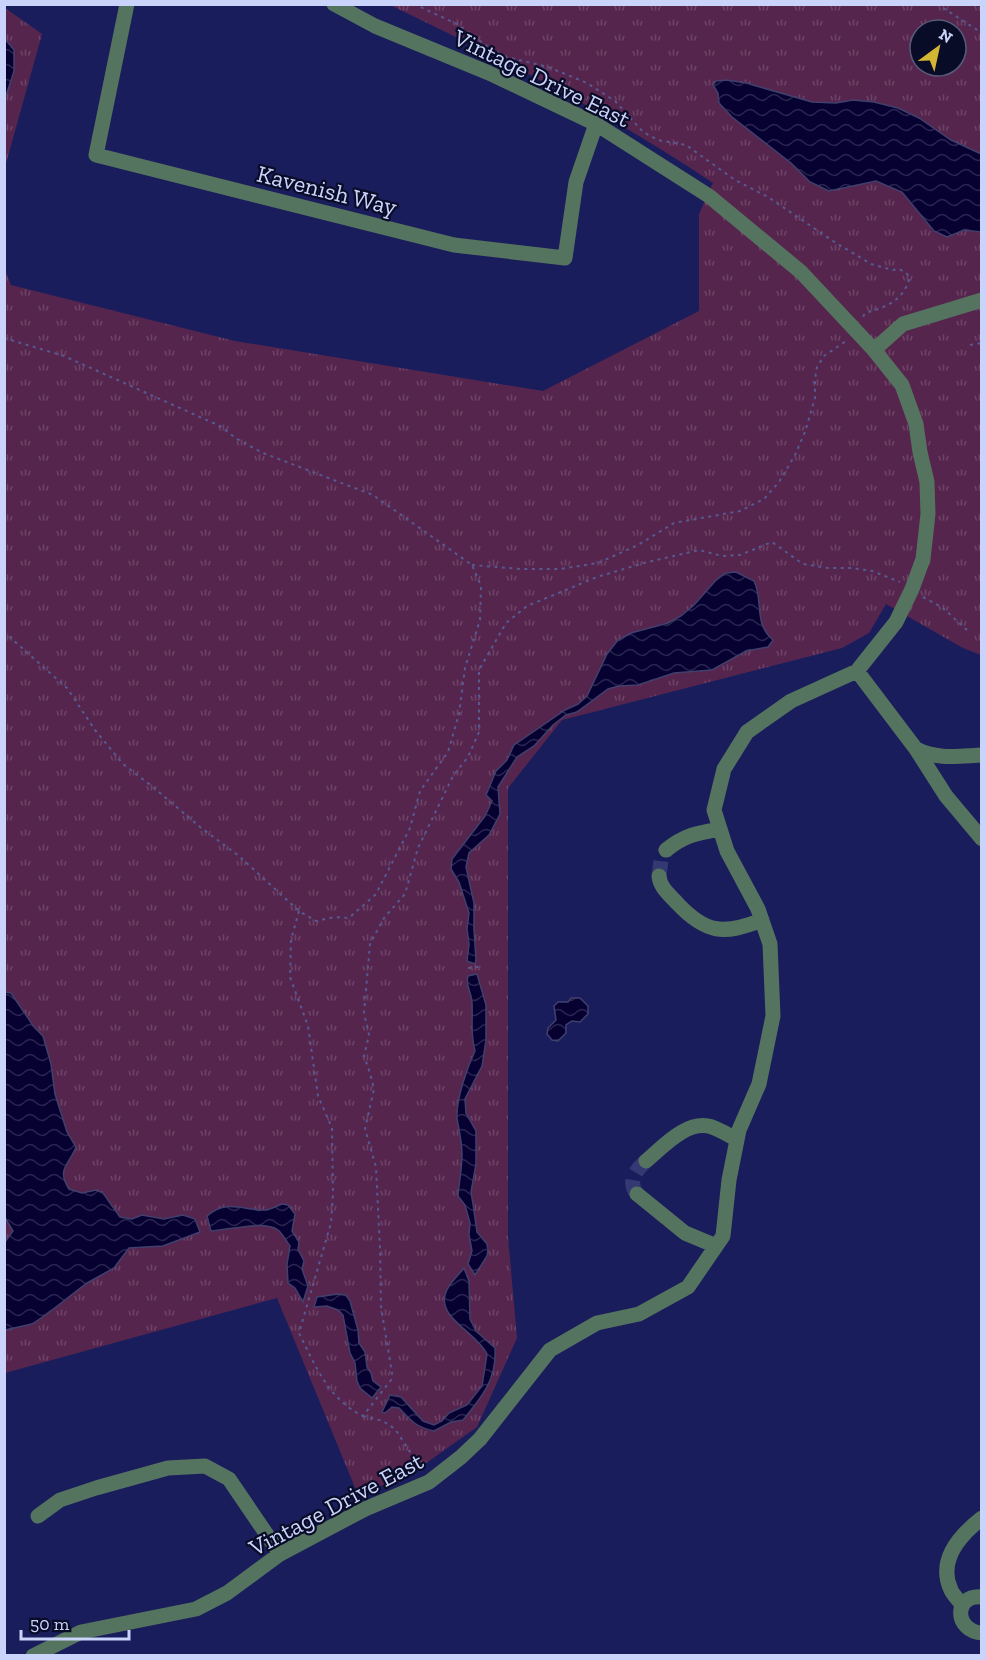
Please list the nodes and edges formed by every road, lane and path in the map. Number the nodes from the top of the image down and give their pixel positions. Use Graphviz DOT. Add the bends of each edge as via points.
graph roads {
  1 [pos="127,4"];
  2 [pos="334,4"];
  3 [pos="414,4"];
  4 [pos="937,4"];
  5 [pos="981,33"];
  6 [pos="596,124"];
  7 [pos="981,300"];
  8 [pos="855,329"];
  9 [pos="4,338"];
  10 [pos="981,343"];
  11 [pos="970,345"];
  12 [pos="874,350"];
  13 [pos="472,565"];
  14 [pos="911,590"];
  15 [pos="968,631"];
  16 [pos="4,632"];
  17 [pos="856,671"];
  18 [pos="916,749"];
  19 [pos="981,755"];
  20 [pos="720,829"];
  21 [pos="981,839"];
  22 [pos="666,850"];
  23 [pos="659,876"];
  24 [pos="299,911"];
  25 [pos="762,920"];
  26 [pos="479,967"];
  27 [pos="468,968"];
  28 [pos="737,1140"];
  29 [pos="646,1161"];
  30 [pos="637,1194"];
  31 [pos="716,1246"];
  32 [pos="363,1416"];
  33 [pos="429,1482"];
  34 [pos="38,1516"];
  35 [pos="981,1518"];
  36 [pos="280,1554"];
  37 [pos="981,1597"];
  38 [pos="962,1605"];
  39 [pos="981,1633"];
  40 [pos="33,1656"];
  1 -- 6 [label="street, Kavenish Way" via="96,155 454,245 565,258 576,182"];
  2 -- 6 [label="street, Vintage Drive East"];
  3 -- 8 [label="path" via="459,25 507,57 548,67 587,83 615,101 643,132 658,140 686,145 871,264 905,272 910,277 907,287 896,302 865,314"];
  4 -- 5 [label="path"];
  6 -- 8 [label="street, Vintage Drive East" via="709,196 801,272"];
  7 -- 12 [label="street" via="903,324"];
  8 -- 12 [label="street, Vintage Drive East"];
  8 -- 13 [label="path" via="817,367 815,398 806,432 779,482 764,499 741,511 674,523 598,563 560,569"];
  9 -- 13 [label="path" via="64,356 220,426 263,453 373,495"];
  10 -- 11 [label="path"];
  12 -- 14 [label="street, Vintage Drive East" via="902,385 916,424 927,482 923,559"];
  13 -- 24 [label="path" via="481,586 480,620 465,668 459,714 448,752 420,791 410,828 375,894 349,918 316,921"];
  14 -- 15 [label="path" via="943,608"];
  14 -- 17 [label="street, Vintage Drive East" via="896,622"];
  14 -- 32 [label="path" via="872,571 803,564 772,542 740,555 722,556 699,550 597,577 527,606 506,623 479,670 479,732 418,848 405,894 384,918 370,944 364,1013 369,1035 364,1056 374,1089 365,1129 376,1167 381,1307 392,1373"];
  16 -- 24 [label="path" via="67,688 94,730 123,764 239,855"];
  17 -- 18 [label="street"];
  17 -- 20 [label="street, Vintage Drive East" via="791,701 747,732 724,769 714,810"];
  18 -- 19 [label="street" via="928,756"];
  18 -- 21 [label="street" via="946,796"];
  20 -- 22 [label="street" via="682,838"];
  20 -- 25 [label="street, Vintage Drive East"];
  23 -- 25 [label="street" via="665,890 707,928 730,930"];
  24 -- 32 [label="path" via="291,940 290,977 308,1026 318,1096 332,1128 331,1223 299,1333 331,1393"];
  25 -- 28 [label="street, Vintage Drive East" via="770,944 773,1016 759,1084"];
  26 -- 27 [label="path"];
  28 -- 29 [label="street" via="710,1126 693,1126"];
  28 -- 31 [label="street, Vintage Drive East" via="723,1236"];
  30 -- 31 [label="street" via="685,1233"];
  31 -- 33 [label="street, Vintage Drive East" via="688,1287 639,1314 597,1323 550,1350 480,1439"];
  32 -- 33 [label="path" via="383,1420 395,1429"];
  33 -- 36 [label="street, Vintage Drive East" via="365,1509"];
  34 -- 36 [label="street" via="60,1500 96,1488 168,1468 205,1467 229,1479"];
  35 -- 38 [label="street" via="952,1547 947,1569 951,1589"];
  36 -- 40 [label="street, Vintage Drive East" via="227,1593 196,1609 81,1632"];
  37 -- 38 [label="street"];
  38 -- 39 [label="street" via="961,1620"];
}
